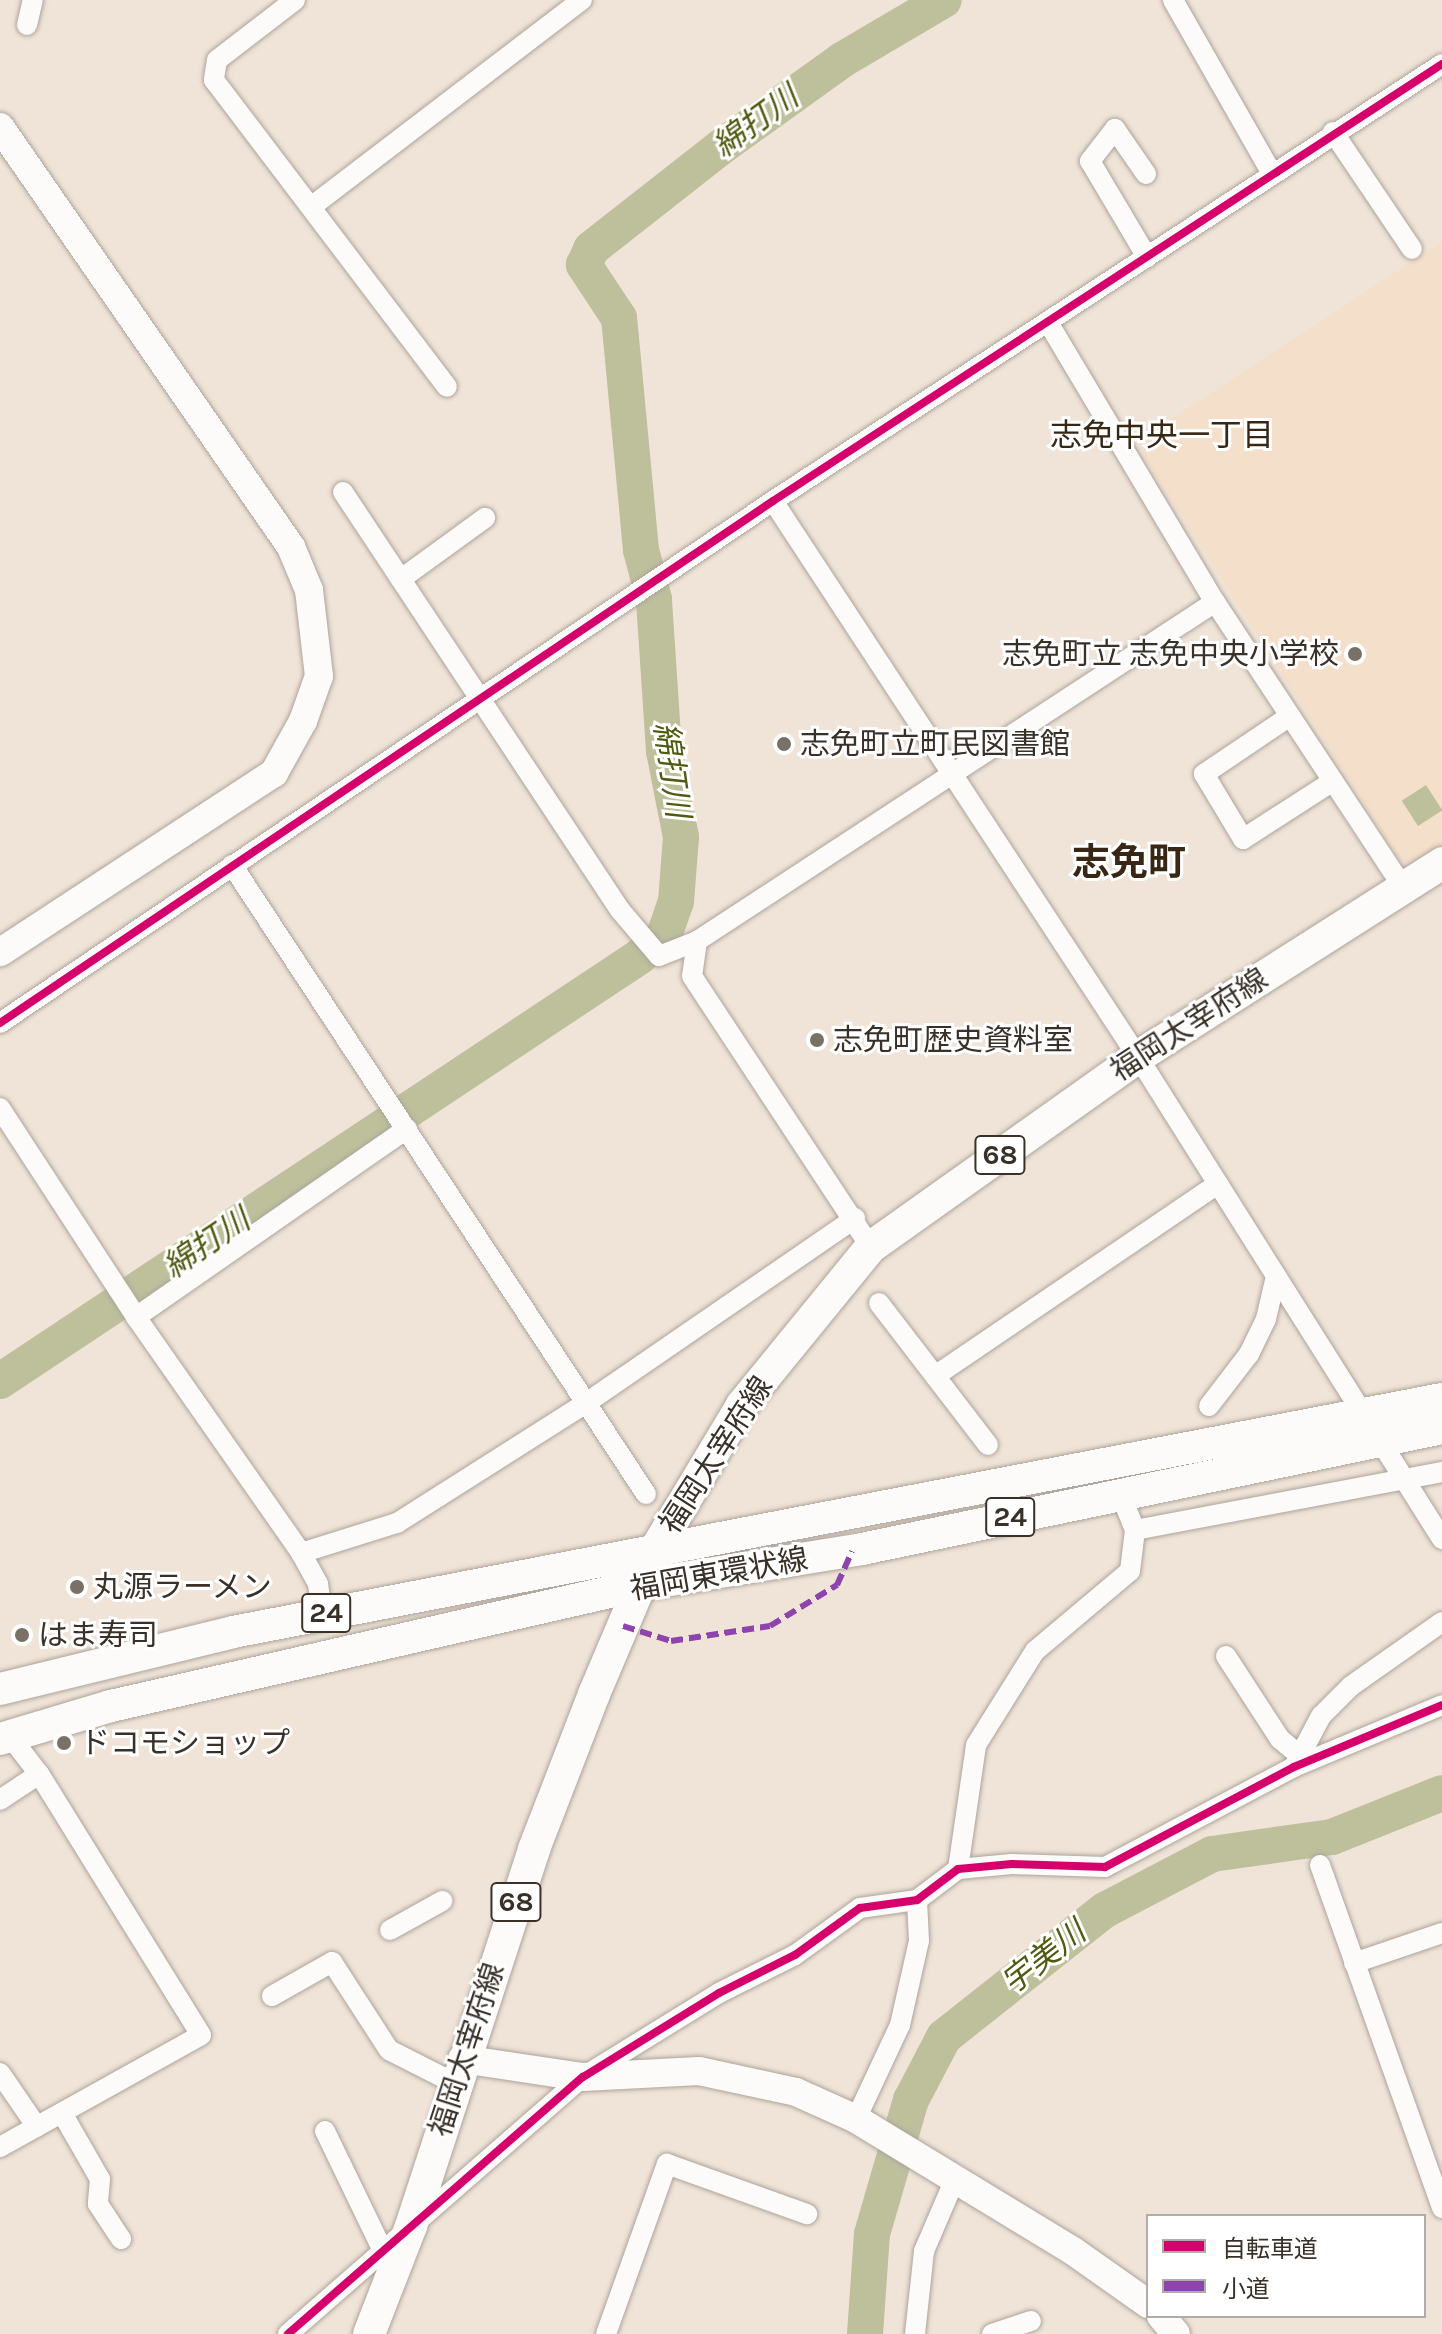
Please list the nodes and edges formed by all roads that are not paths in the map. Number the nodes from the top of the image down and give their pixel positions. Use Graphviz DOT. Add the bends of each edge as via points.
graph roads {
  1 [pos="33,0"];
  2 [pos="295,0"];
  3 [pos="582,0"];
  4 [pos="1173,0"];
  5 [pos="27,25"];
  6 [pos="1442,64"];
  7 [pos="0,127"];
  8 [pos="1333,132"];
  9 [pos="1271,172"];
  10 [pos="1146,174"];
  11 [pos="311,207"];
  12 [pos="1412,249"];
  13 [pos="1147,257"];
  14 [pos="1049,324"];
  15 [pos="447,387"];
  16 [pos="343,492"];
  17 [pos="773,501"];
  18 [pos="485,518"];
  19 [pos="401,579"];
  20 [pos="1215,602"];
  21 [pos="480,697"];
  22 [pos="1290,716"];
  23 [pos="950,775"];
  24 [pos="1333,781"];
  25 [pos="1442,863"];
  26 [pos="232,865"];
  27 [pos="1403,887"];
  28 [pos="697,941"];
  29 [pos="0,952"];
  30 [pos="0,1023"];
  31 [pos="1138,1057"];
  32 [pos="0,1108"];
  33 [pos="407,1129"];
  34 [pos="1218,1184"];
  35 [pos="855,1218"];
  36 [pos="871,1247"];
  37 [pos="1276,1276"];
  38 [pos="879,1303"];
  39 [pos="136,1317"];
  40 [pos="935,1376"];
  41 [pos="1442,1399"];
  42 [pos="589,1401"];
  43 [pos="1209,1406"];
  44 [pos="1372,1428"];
  45 [pos="1442,1428"];
  46 [pos="988,1445"];
  47 [pos="1442,1472"];
  48 [pos="1404,1478"];
  49 [pos="1120,1493"];
  50 [pos="646,1494"];
  51 [pos="1135,1530"];
  52 [pos="1442,1539"];
  53 [pos="655,1550"];
  54 [pos="301,1553"];
  55 [pos="640,1585"];
  56 [pos="322,1614"];
  57 [pos="1442,1622"];
  58 [pos="1226,1656"];
  59 [pos="0,1689"];
  60 [pos="1442,1705"];
  61 [pos="5,1737"];
  62 [pos="1297,1761"];
  63 [pos="39,1774"];
  64 [pos="0,1800"];
  65 [pos="1320,1865"];
  66 [pos="958,1869"];
  67 [pos="917,1900"];
  68 [pos="442,1901"];
  69 [pos="390,1930"];
  70 [pos="1442,1933"];
  71 [pos="1354,1963"];
  72 [pos="272,1996"];
  73 [pos="458,2071"];
  74 [pos="0,2073"];
  75 [pos="583,2077"];
  76 [pos="62,2113"];
  77 [pos="860,2122"];
  78 [pos="37,2127"];
  79 [pos="325,2131"];
  80 [pos="0,2147"];
  81 [pos="949,2176"];
  82 [pos="1442,2208"];
  83 [pos="807,2214"];
  84 [pos="411,2226"];
  85 [pos="121,2239"];
  86 [pos="383,2251"];
  87 [pos="1146,2303"];
  88 [pos="1163,2318"];
  89 [pos="1031,2321"];
  90 [pos="288,2334"];
  91 [pos="369,2334"];
  92 [pos="606,2334"];
  93 [pos="915,2334"];
  94 [pos="992,2334"];
  95 [pos="1176,2334"];
  1 -- 5 [label="street"];
  2 -- 11 [label="street" via="217,60 214,80"];
  3 -- 11 [label="street"];
  4 -- 9 [label="street"];
  6 -- 8 [label="street"];
  7 -- 29 [label="street" via="291,547 309,590 319,676 303,721 274,773"];
  8 -- 9 [label="street"];
  8 -- 12 [label="street"];
  9 -- 13 [label="street"];
  10 -- 13 [label="street" via="1115,129 1090,161"];
  11 -- 15 [label="street"];
  13 -- 14 [label="street"];
  14 -- 17 [label="street"];
  14 -- 20 [label="street"];
  16 -- 19 [label="street"];
  17 -- 21 [label="street"];
  17 -- 23 [label="street"];
  18 -- 19 [label="street"];
  19 -- 21 [label="street"];
  20 -- 22 [label="street"];
  20 -- 23 [label="street"];
  21 -- 26 [label="street"];
  21 -- 28 [label="street" via="620,910 659,956"];
  22 -- 24 [label="street"];
  22 -- 24 [label="street" via="1204,774 1243,839"];
  23 -- 28 [label="street"];
  23 -- 31 [label="street"];
  24 -- 27 [label="street"];
  25 -- 27 [label="main road, 福岡太宰府線 / 68"];
  26 -- 30 [label="street"];
  26 -- 33 [label="street"];
  27 -- 31 [label="main road, 福岡太宰府線 / 68"];
  28 -- 35 [label="street" via="692,976"];
  31 -- 34 [label="street"];
  31 -- 36 [label="main road, 福岡太宰府線 / 68"];
  32 -- 39 [label="street"];
  33 -- 39 [label="street"];
  33 -- 42 [label="street"];
  34 -- 37 [label="street"];
  34 -- 40 [label="street"];
  35 -- 36 [label="street"];
  35 -- 42 [label="street"];
  36 -- 53 [label="main road, 福岡太宰府線 / 68" via="742,1405"];
  37 -- 43 [label="street" via="1266,1319 1249,1354"];
  37 -- 44 [label="street"];
  38 -- 40 [label="street"];
  39 -- 54 [label="street"];
  40 -- 46 [label="street"];
  41 -- 44 [label="main road, 福岡東環状線 / 24"];
  42 -- 50 [label="street"];
  42 -- 54 [label="street" via="397,1523"];
  44 -- 45 [label="main road, 福岡東環状線 / 24"];
  44 -- 48 [label="street"];
  44 -- 49 [label="main road, 福岡東環状線 / 24"];
  44 -- 53 [label="main road, 福岡東環状線 / 24"];
  47 -- 48 [label="street"];
  48 -- 51 [label="street"];
  48 -- 52 [label="street"];
  49 -- 51 [label="street"];
  49 -- 55 [label="main road, 福岡東環状線 / 24" via="852,1551"];
  51 -- 66 [label="street" via="1130,1571 1035,1651 976,1745"];
  53 -- 55 [label="main road, 福岡太宰府線 / 68"];
  53 -- 56 [label="main road, 福岡東環状線 / 24"];
  54 -- 56 [label="street" via="318,1584"];
  55 -- 61 [label="main road, 福岡東環状線 / 24" via="111,1706"];
  55 -- 73 [label="main road, 福岡太宰府線 / 68" via="521,1856"];
  56 -- 59 [label="main road, 福岡東環状線 / 24" via="89,1664"];
  57 -- 62 [label="street" via="1351,1686 1321,1716"];
  58 -- 62 [label="street"];
  60 -- 62 [label="street"];
  61 -- 63 [label="street"];
  62 -- 66 [label="street" via="1105,1867 1012,1864"];
  63 -- 64 [label="street"];
  63 -- 76 [label="street" via="201,2035"];
  65 -- 71 [label="street"];
  66 -- 67 [label="street"];
  67 -- 75 [label="street" via="860,1908 795,1955 719,1993"];
  67 -- 77 [label="street" via="919,1941 900,2025"];
  68 -- 69 [label="street"];
  70 -- 71 [label="street"];
  71 -- 82 [label="street"];
  72 -- 73 [label="street" via="332,1962 389,2050"];
  73 -- 75 [label="street"];
  73 -- 84 [label="main road, 福岡太宰府線 / 68"];
  74 -- 78 [label="street"];
  75 -- 77 [label="street" via="699,2071 744,2076 796,2092"];
  75 -- 84 [label="street"];
  76 -- 78 [label="street"];
  76 -- 85 [label="street" via="100,2179 98,2204"];
  77 -- 81 [label="street"];
  78 -- 80 [label="street"];
  79 -- 86 [label="street"];
  81 -- 87 [label="street"];
  81 -- 93 [label="street" via="924,2251"];
  83 -- 92 [label="street" via="667,2164"];
  84 -- 86 [label="street"];
  84 -- 91 [label="main road, 福岡太宰府線 / 68"];
  86 -- 90 [label="street"];
  88 -- 95 [label="street"];
  89 -- 94 [label="street"];
}
